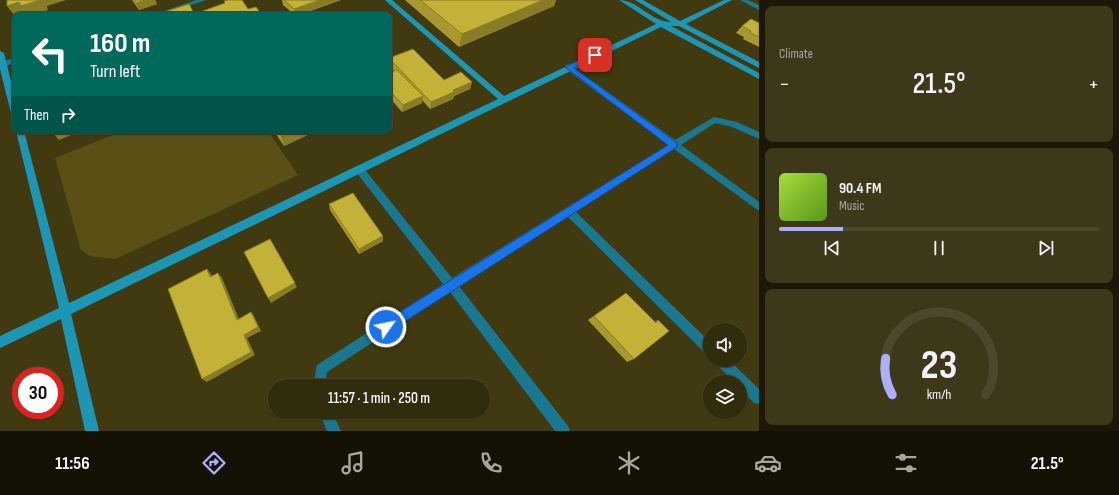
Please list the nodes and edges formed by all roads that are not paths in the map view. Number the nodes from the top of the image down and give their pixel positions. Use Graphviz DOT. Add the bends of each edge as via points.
graph roads {
  1 [pos="202,0"];
  2 [pos="388,0"];
  3 [pos="622,0"];
  4 [pos="638,0"];
  5 [pos="730,0"];
  6 [pos="743,0"];
  7 [pos="759,8"];
  8 [pos="165,12"];
  9 [pos="661,24"];
  10 [pos="680,24"];
  11 [pos="0,53"];
  12 [pos="12,61"];
  13 [pos="1,64"];
  14 [pos="759,65"];
  15 [pos="568,67"];
  16 [pos="759,76"];
  17 [pos="503,99"];
  18 [pos="12,102"];
  19 [pos="21,134"];
  20 [pos="759,136"];
  21 [pos="674,145"];
  22 [pos="359,169"];
  23 [pos="759,207"];
  24 [pos="568,211"];
  25 [pos="451,285"];
  26 [pos="65,311"];
  27 [pos="0,342"];
  28 [pos="703,343"];
  29 [pos="727,367"];
  30 [pos="320,379"];
  31 [pos="759,398"];
  32 [pos="328,419"];
  33 [pos="92,431"];
  34 [pos="334,431"];
  35 [pos="563,431"];
  1 -- 8 [label="street"];
  2 -- 17 [label="street"];
  3 -- 9 [label="street"];
  4 -- 10 [label="street"];
  5 -- 10 [label="street"];
  6 -- 7 [label="street"];
  9 -- 10 [label="street"];
  9 -- 15 [label="street"];
  9 -- 16 [label="street"];
  10 -- 14 [label="street"];
  11 -- 13 [label="street"];
  12 -- 13 [label="street"];
  13 -- 18 [label="street"];
  15 -- 17 [label="street"];
  15 -- 21 [label="street"];
  17 -- 22 [label="street"];
  19 -- 26 [label="street"];
  20 -- 21 [label="street" via="734,124 714,120"];
  21 -- 23 [label="street"];
  21 -- 24 [label="street"];
  22 -- 25 [label="street"];
  22 -- 26 [label="street"];
  24 -- 25 [label="street"];
  24 -- 28 [label="street"];
  25 -- 30 [label="street" via="321,369"];
  25 -- 35 [label="street"];
  26 -- 27 [label="street"];
  26 -- 33 [label="street"];
  29 -- 31 [label="street"];
  32 -- 34 [label="street"];
}
